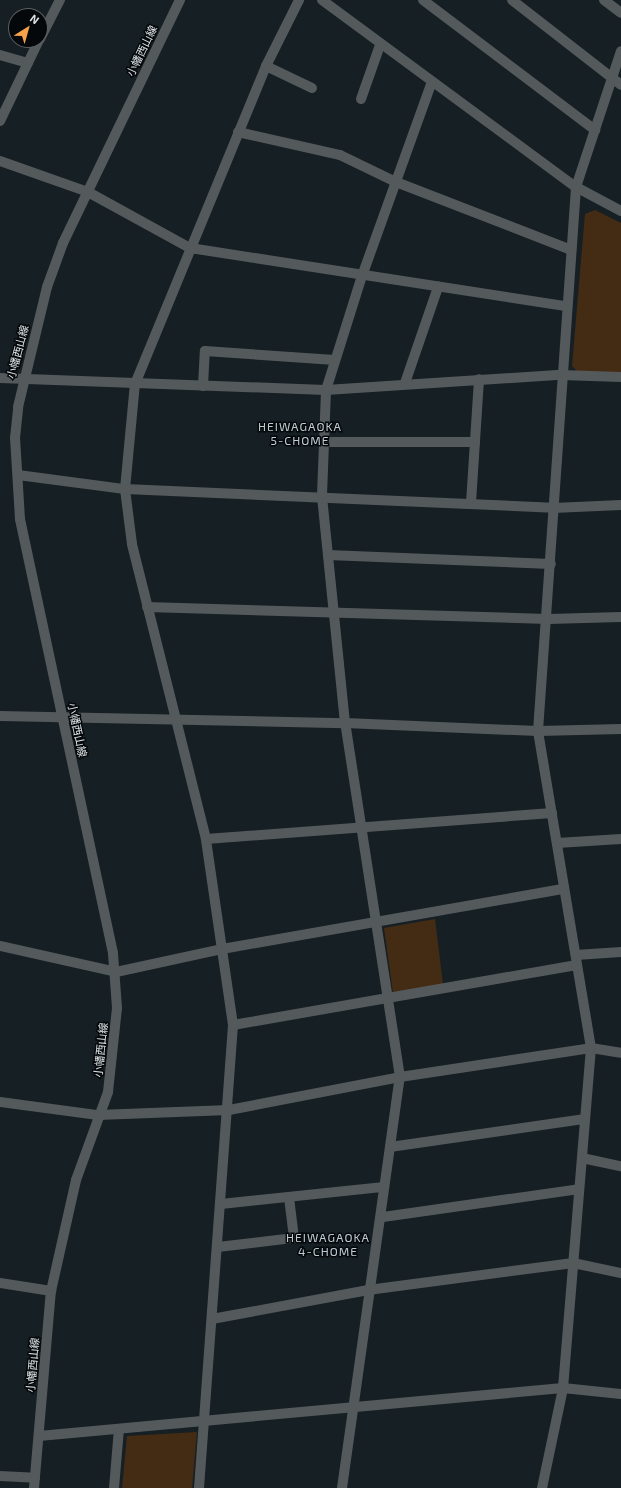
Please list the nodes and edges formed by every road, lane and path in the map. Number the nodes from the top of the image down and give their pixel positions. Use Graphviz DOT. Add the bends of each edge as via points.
graph roads {
  1 [pos="60,0"];
  2 [pos="180,0"];
  3 [pos="299,0"];
  4 [pos="322,0"];
  5 [pos="423,0"];
  6 [pos="512,0"];
  7 [pos="604,0"];
  8 [pos="621,13"];
  9 [pos="48,24"];
  10 [pos="380,45"];
  11 [pos="36,48"];
  12 [pos="621,52"];
  13 [pos="0,55"];
  14 [pos="28,63"];
  15 [pos="266,66"];
  16 [pos="612,79"];
  17 [pos="432,82"];
  18 [pos="621,85"];
  19 [pos="312,88"];
  20 [pos="361,100"];
  21 [pos="0,121"];
  22 [pos="595,130"];
  23 [pos="238,132"];
  24 [pos="0,161"];
  25 [pos="396,182"];
  26 [pos="576,187"];
  27 [pos="88,192"];
  28 [pos="621,211"];
  29 [pos="190,248"];
  30 [pos="571,250"];
  31 [pos="362,276"];
  32 [pos="438,287"];
  33 [pos="566,306"];
  34 [pos="335,360"];
  35 [pos="561,375"];
  36 [pos="621,376"];
  37 [pos="0,378"];
  38 [pos="23,379"];
  39 [pos="479,379"];
  40 [pos="406,383"];
  41 [pos="135,384"];
  42 [pos="203,386"];
  43 [pos="326,390"];
  44 [pos="324,442"];
  45 [pos="475,442"];
  46 [pos="18,475"];
  47 [pos="125,488"];
  48 [pos="322,495"];
  49 [pos="471,503"];
  50 [pos="621,505"];
  51 [pos="553,508"];
  52 [pos="328,555"];
  53 [pos="551,564"];
  54 [pos="147,607"];
  55 [pos="334,615"];
  56 [pos="621,617"];
  57 [pos="548,620"];
  58 [pos="0,716"];
  59 [pos="62,718"];
  60 [pos="178,722"];
  61 [pos="345,723"];
  62 [pos="621,729"];
  63 [pos="538,731"];
  64 [pos="552,813"];
  65 [pos="364,828"];
  66 [pos="206,839"];
  67 [pos="621,839"];
  68 [pos="557,843"];
  69 [pos="564,889"];
  70 [pos="377,923"];
  71 [pos="0,946"];
  72 [pos="222,949"];
  73 [pos="621,952"];
  74 [pos="576,960"];
  75 [pos="116,972"];
  76 [pos="388,998"];
  77 [pos="232,1025"];
  78 [pos="592,1048"];
  79 [pos="621,1054"];
  80 [pos="400,1077"];
  81 [pos="0,1097"];
  82 [pos="0,1102"];
  83 [pos="228,1110"];
  84 [pos="98,1116"];
  85 [pos="585,1119"];
  86 [pos="390,1147"];
  87 [pos="582,1158"];
  88 [pos="621,1166"];
  89 [pos="384,1187"];
  90 [pos="580,1189"];
  91 [pos="289,1197"];
  92 [pos="221,1204"];
  93 [pos="383,1217"];
  94 [pos="218,1247"];
  95 [pos="573,1264"];
  96 [pos="621,1273"];
  97 [pos="0,1283"];
  98 [pos="368,1290"];
  99 [pos="51,1291"];
  100 [pos="212,1319"];
  101 [pos="562,1388"];
  102 [pos="621,1394"];
  103 [pos="356,1408"];
  104 [pos="204,1421"];
  105 [pos="118,1429"];
  106 [pos="38,1436"];
  107 [pos="0,1476"];
  108 [pos="34,1483"];
  109 [pos="114,1488"];
  110 [pos="199,1488"];
  111 [pos="342,1488"];
  112 [pos="542,1488"];
  1 -- 9 [label="street"];
  2 -- 27 [label="street, 小幡西山線"];
  3 -- 15 [label="street"];
  4 -- 10 [label="street"];
  5 -- 22 [label="street"];
  6 -- 16 [label="street"];
  7 -- 8 [label="street"];
  10 -- 17 [label="street"];
  10 -- 20 [label="street"];
  11 -- 14 [label="street"];
  12 -- 16 [label="street"];
  13 -- 14 [label="street"];
  14 -- 21 [label="street"];
  15 -- 19 [label="street"];
  15 -- 23 [label="street"];
  16 -- 18 [label="street"];
  16 -- 22 [label="street"];
  17 -- 25 [label="street"];
  17 -- 26 [label="street"];
  22 -- 26 [label="street"];
  23 -- 25 [label="street" via="340,155"];
  23 -- 29 [label="street"];
  24 -- 27 [label="street"];
  25 -- 30 [label="street"];
  25 -- 31 [label="street"];
  26 -- 28 [label="street"];
  26 -- 30 [label="street"];
  27 -- 29 [label="street"];
  27 -- 38 [label="street, 小幡西山線" via="47,287"];
  29 -- 31 [label="street"];
  29 -- 41 [label="street"];
  30 -- 33 [label="street"];
  31 -- 32 [label="street"];
  31 -- 34 [label="street"];
  32 -- 33 [label="street"];
  32 -- 40 [label="street"];
  33 -- 35 [label="street"];
  34 -- 42 [label="street" via="205,351"];
  34 -- 43 [label="street"];
  35 -- 36 [label="street"];
  35 -- 39 [label="street"];
  35 -- 51 [label="street"];
  37 -- 38 [label="street"];
  38 -- 41 [label="street"];
  38 -- 46 [label="street, 小幡西山線" via="15,438"];
  39 -- 40 [label="street"];
  39 -- 45 [label="street"];
  40 -- 43 [label="street"];
  41 -- 42 [label="street"];
  41 -- 47 [label="street"];
  42 -- 43 [label="street"];
  43 -- 44 [label="street"];
  44 -- 45 [label="street"];
  44 -- 48 [label="street"];
  45 -- 49 [label="street"];
  46 -- 47 [label="street"];
  46 -- 59 [label="street, 小幡西山線" via="20,519"];
  47 -- 48 [label="street"];
  47 -- 54 [label="street" via="132,544"];
  48 -- 49 [label="street"];
  48 -- 52 [label="street"];
  49 -- 51 [label="street"];
  50 -- 51 [label="street"];
  51 -- 53 [label="street"];
  52 -- 53 [label="street"];
  52 -- 55 [label="street"];
  53 -- 57 [label="street"];
  54 -- 55 [label="street"];
  54 -- 60 [label="street"];
  55 -- 57 [label="street"];
  55 -- 61 [label="street"];
  56 -- 57 [label="street"];
  57 -- 63 [label="street"];
  58 -- 59 [label="street"];
  59 -- 60 [label="street"];
  59 -- 75 [label="street, 小幡西山線"];
  60 -- 61 [label="street"];
  60 -- 66 [label="street"];
  61 -- 63 [label="street"];
  61 -- 65 [label="street"];
  62 -- 63 [label="street"];
  63 -- 64 [label="street"];
  64 -- 65 [label="street"];
  64 -- 68 [label="street"];
  65 -- 66 [label="street"];
  65 -- 70 [label="street"];
  66 -- 72 [label="street"];
  67 -- 68 [label="street"];
  68 -- 69 [label="street"];
  69 -- 70 [label="street"];
  69 -- 74 [label="street"];
  70 -- 72 [label="street"];
  70 -- 76 [label="street"];
  71 -- 75 [label="street"];
  72 -- 75 [label="street"];
  72 -- 77 [label="street"];
  73 -- 74 [label="street"];
  74 -- 76 [label="street"];
  74 -- 78 [label="street"];
  75 -- 84 [label="street, 小幡西山線" via="117,1008 110,1078"];
  76 -- 77 [label="street"];
  76 -- 80 [label="street"];
  77 -- 83 [label="street"];
  78 -- 79 [label="street"];
  78 -- 80 [label="street"];
  78 -- 85 [label="street"];
  80 -- 83 [label="street"];
  80 -- 86 [label="street"];
  81 -- 82 [label="street"];
  82 -- 84 [label="street"];
  83 -- 84 [label="street"];
  83 -- 92 [label="street"];
  84 -- 99 [label="street, 小幡西山線" via="76,1180"];
  85 -- 86 [label="street"];
  85 -- 87 [label="street"];
  86 -- 89 [label="street"];
  87 -- 88 [label="street"];
  87 -- 90 [label="street"];
  89 -- 91 [label="street"];
  89 -- 93 [label="street"];
  90 -- 93 [label="street"];
  90 -- 95 [label="street"];
  91 -- 92 [label="street"];
  91 -- 94 [label="street" via="294,1238"];
  92 -- 94 [label="street"];
  93 -- 98 [label="street"];
  94 -- 100 [label="street"];
  95 -- 96 [label="street"];
  95 -- 98 [label="street"];
  95 -- 101 [label="street"];
  97 -- 99 [label="street"];
  98 -- 100 [label="street"];
  98 -- 103 [label="street"];
  99 -- 106 [label="street, 小幡西山線"];
  100 -- 104 [label="street"];
  101 -- 102 [label="street"];
  101 -- 103 [label="street"];
  101 -- 112 [label="street"];
  103 -- 104 [label="street"];
  103 -- 111 [label="street"];
  104 -- 105 [label="street"];
  104 -- 110 [label="street"];
  105 -- 106 [label="street"];
  105 -- 109 [label="street"];
  106 -- 108 [label="street, 小幡西山線"];
  107 -- 108 [label="street"];
}
